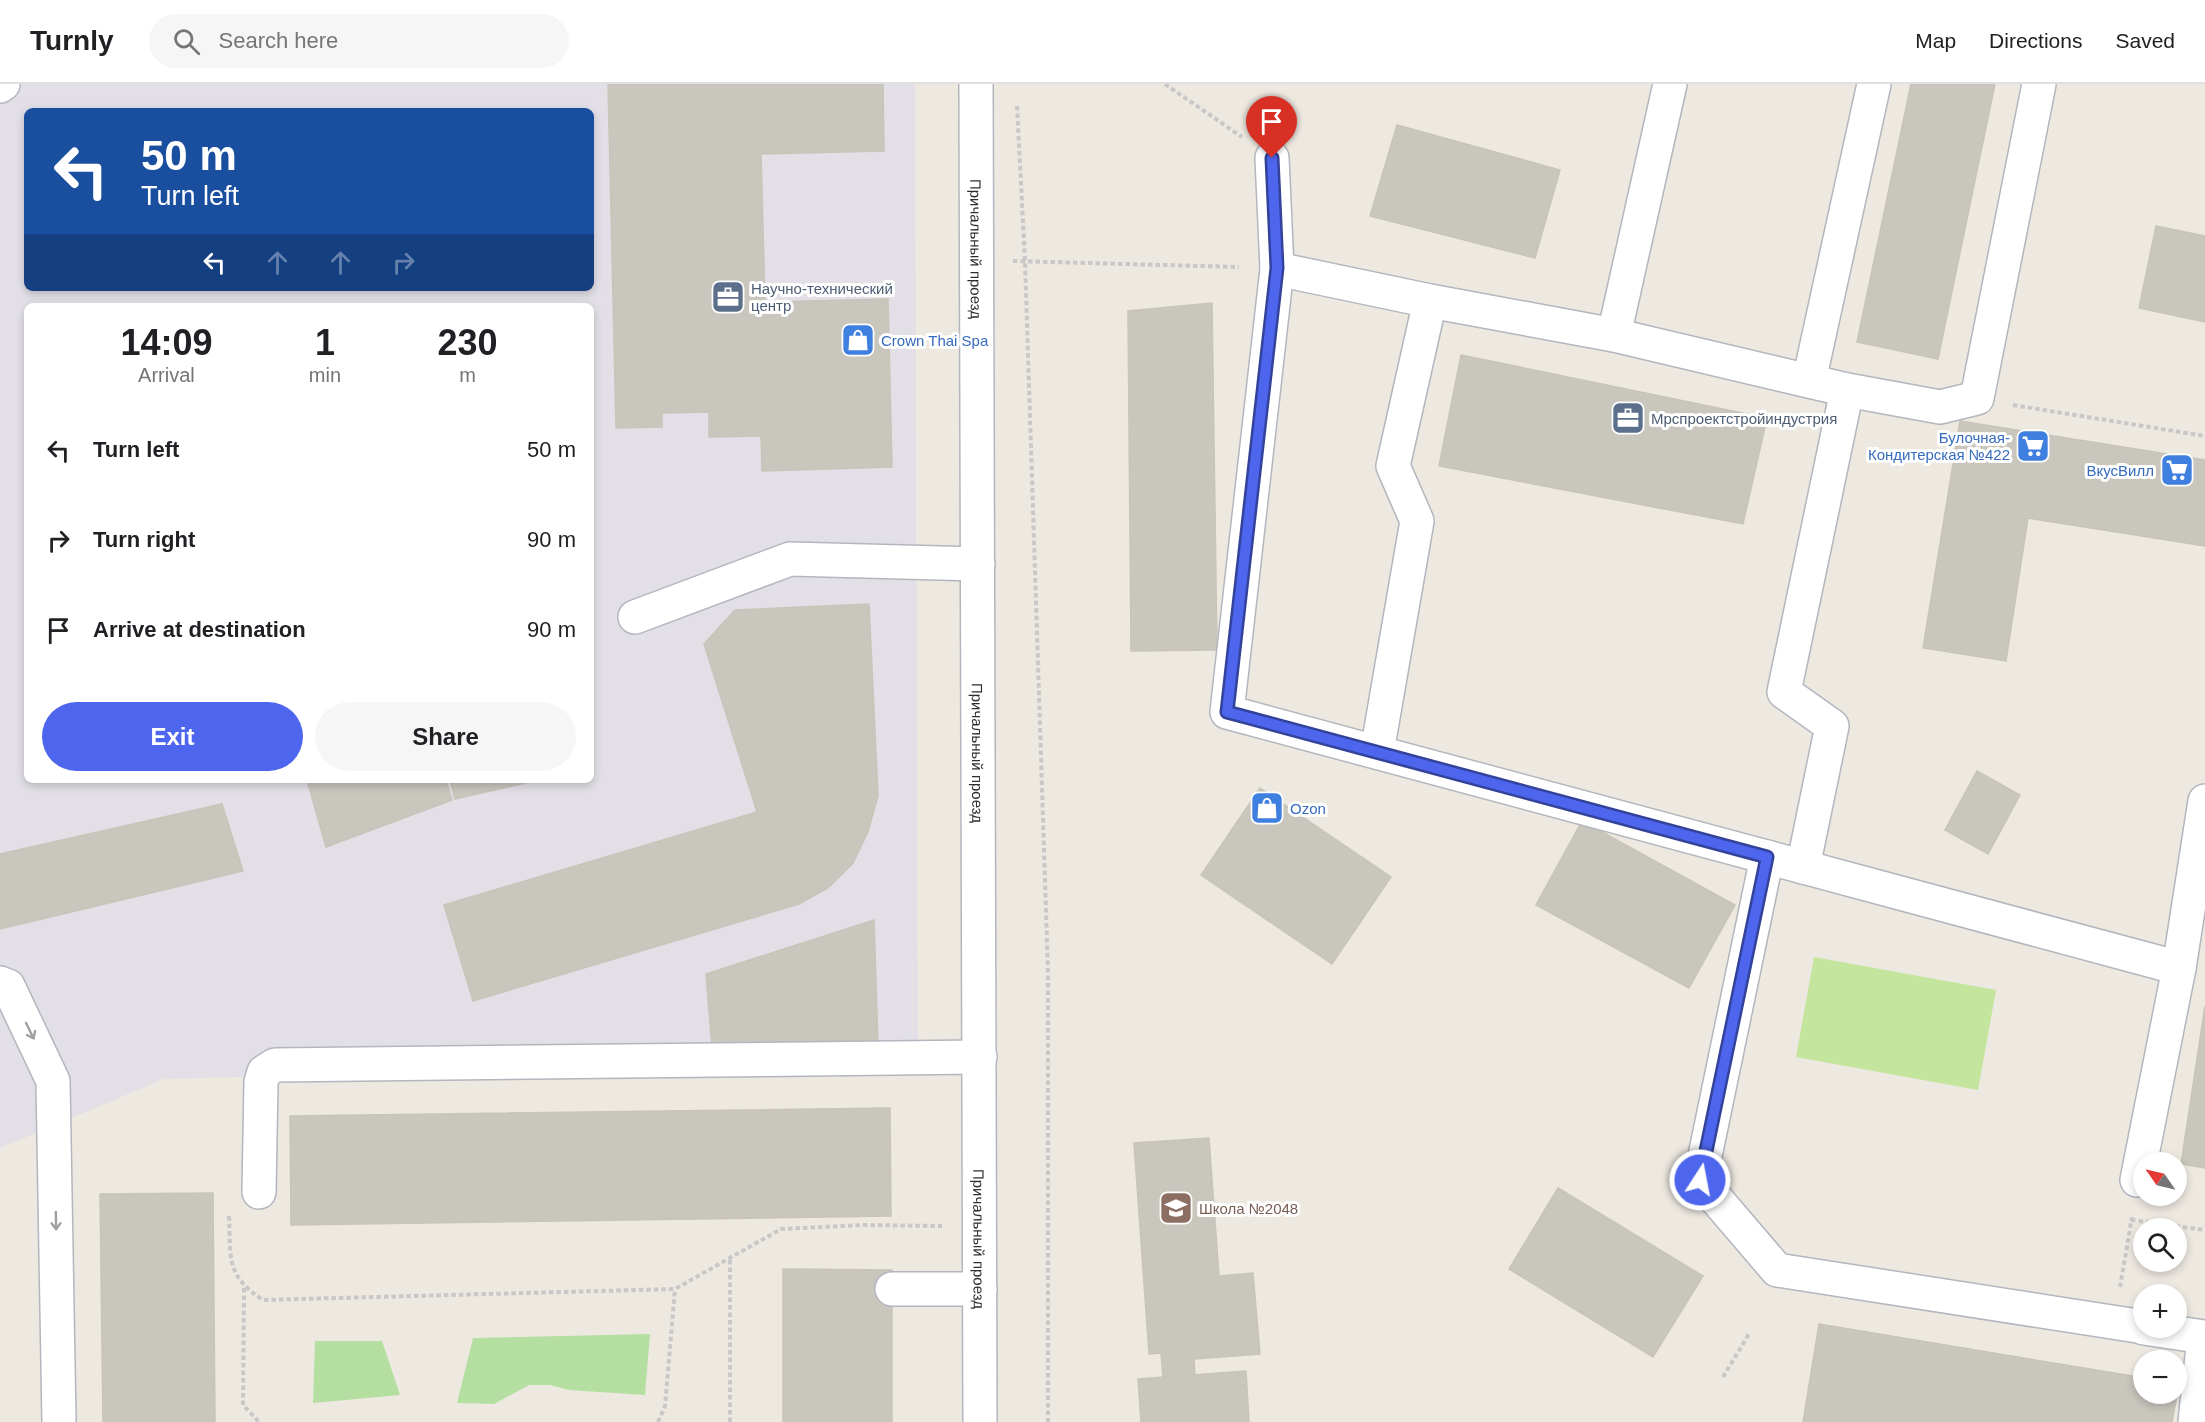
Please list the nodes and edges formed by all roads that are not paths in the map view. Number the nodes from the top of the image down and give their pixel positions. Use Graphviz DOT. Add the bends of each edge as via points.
graph roads {
  1 [pos="975,84"];
  2 [pos="1670,84"];
  3 [pos="1874,84"];
  4 [pos="2039,84"];
  5 [pos="1272,158"];
  6 [pos="1277,268"];
  7 [pos="1430,301"];
  8 [pos="1614,335"];
  9 [pos="1809,381"];
  10 [pos="1846,390"];
  11 [pos="978,564"];
  12 [pos="634,617"];
  13 [pos="1377,753"];
  14 [pos="2205,801"];
  15 [pos="1767,857"];
  16 [pos="1803,867"];
  17 [pos="2179,968"];
  18 [pos="0,983"];
  19 [pos="980,1057"];
  20 [pos="2143,1152"];
  21 [pos="259,1192"];
  22 [pos="892,1289"];
  23 [pos="980,1289"];
  24 [pos="2133,1326"];
  25 [pos="2187,1334"];
  26 [pos="59,1422"];
  27 [pos="980,1422"];
  28 [pos="2195,1422"];
  1 -- 11 [label="street, Причальный проезд"];
  2 -- 8 [label="street"];
  3 -- 9 [label="street"];
  4 -- 10 [label="street" via="1977,399 1940,407"];
  5 -- 6 [label="street"];
  6 -- 7 [label="street"];
  6 -- 13 [label="street" via="1227,712"];
  7 -- 8 [label="street"];
  7 -- 13 [label="street" via="1394,466 1417,521"];
  8 -- 9 [label="street"];
  9 -- 10 [label="street"];
  10 -- 16 [label="street" via="1784,692 1832,726"];
  11 -- 12 [label="street" via="790,559"];
  11 -- 19 [label="street, Причальный проезд"];
  13 -- 15 [label="street"];
  14 -- 17 [label="street"];
  15 -- 16 [label="street"];
  15 -- 24 [label="street" via="1700,1180 1777,1270"];
  16 -- 17 [label="street"];
  17 -- 20 [label="street"];
  18 -- 26 [label="street, one-way" via="8,986 53,1081"];
  19 -- 21 [label="street" via="275,1065 264,1072 261,1082"];
  19 -- 23 [label="street, Причальный проезд"];
  22 -- 23 [label="street"];
  23 -- 27 [label="street, Причальный проезд"];
  25 -- 28 [label="street" via="2204,1337"];
}
